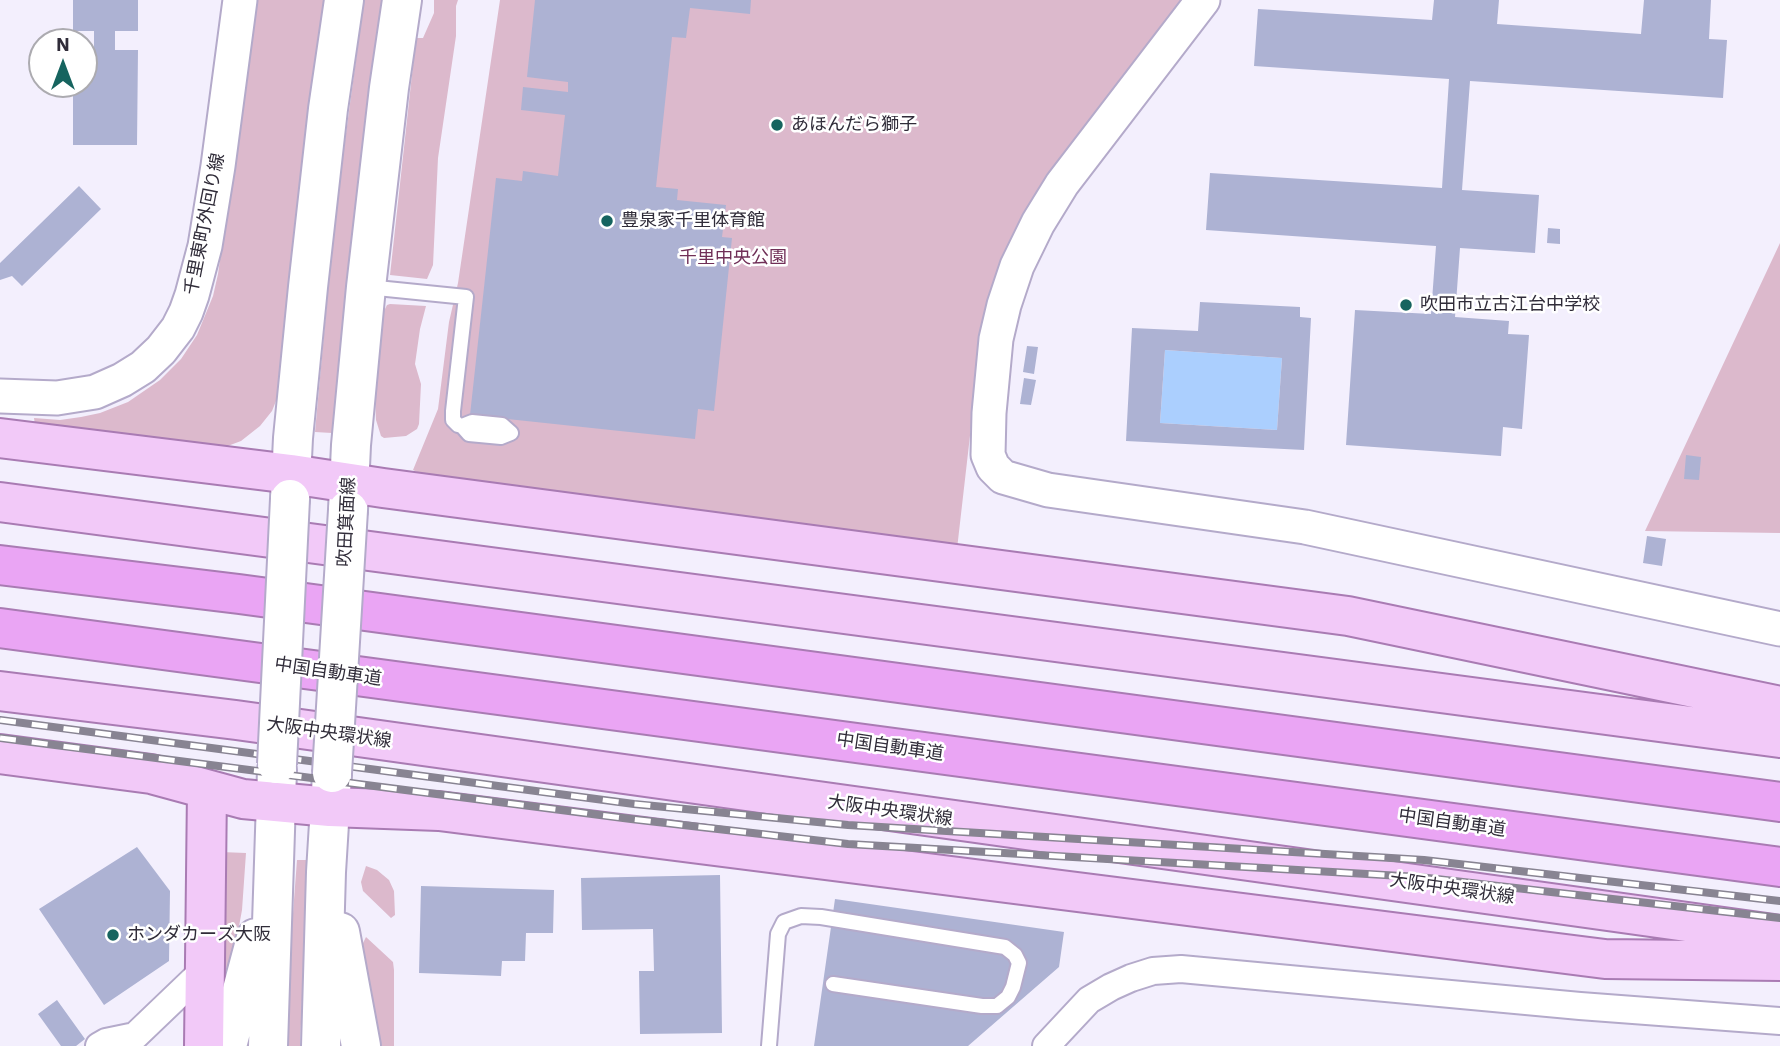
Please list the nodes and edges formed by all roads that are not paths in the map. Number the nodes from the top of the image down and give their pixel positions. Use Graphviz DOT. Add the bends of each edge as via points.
graph roads {
  1 [pos="240,0"];
  2 [pos="344,0"];
  3 [pos="402,0"];
  4 [pos="1203,0"];
  5 [pos="366,287"];
  6 [pos="0,396"];
  7 [pos="462,426"];
  8 [pos="0,438"];
  9 [pos="291,486"];
  10 [pos="348,496"];
  11 [pos="0,502"];
  12 [pos="0,565"];
  13 [pos="0,628"];
  14 [pos="1780,629"];
  15 [pos="0,691"];
  16 [pos="1780,706"];
  17 [pos="1780,738"];
  18 [pos="0,754"];
  19 [pos="207,790"];
  20 [pos="331,790"];
  21 [pos="275,803"];
  22 [pos="1780,803"];
  23 [pos="1780,867"];
  24 [pos="326,872"];
  25 [pos="273,879"];
  26 [pos="1780,935"];
  27 [pos="1780,961"];
  28 [pos="204,970"];
  29 [pos="833,984"];
  30 [pos="1780,1021"];
  31 [pos="99,1046"];
  32 [pos="204,1046"];
  33 [pos="227,1046"];
  34 [pos="268,1046"];
  35 [pos="321,1046"];
  36 [pos="361,1046"];
  37 [pos="769,1046"];
  38 [pos="1046,1046"];
  1 -- 6 [label="street, 千里東町外回り線" via="205,246 178,327 143,367 95,391 57,398"];
  2 -- 9 [label="main road" via="309,274"];
  3 -- 5 [label="main road, 吹田箕面線"];
  4 -- 14 [label="street" via="1062,184 1017,266 996,339 989,413 992,467 1003,477 1048,490 1305,527"];
  5 -- 7 [label="lane" via="466,297 453,411 455,423"];
  5 -- 10 [label="main road, 吹田箕面線"];
  8 -- 9 [label="main road"];
  9 -- 10 [label="main road"];
  9 -- 21 [label="main road, bridge"];
  10 -- 16 [label="main road" via="1349,616"];
  10 -- 20 [label="main road, 吹田箕面線, bridge"];
  11 -- 17 [label="main road"];
  12 -- 22 [label="highway"];
  13 -- 23 [label="highway, 中国自動車道"];
  15 -- 26 [label="main road, 大阪中央環状線"];
  18 -- 19 [label="main road" via="151,774"];
  19 -- 21 [label="main road"];
  19 -- 28 [label="main road"];
  20 -- 21 [label="main road"];
  20 -- 24 [label="main road, 吹田箕面線"];
  20 -- 27 [label="main road" via="439,811 1605,958"];
  21 -- 25 [label="main road"];
  24 -- 35 [label="main road, 吹田箕面線"];
  24 -- 36 [label="main road"];
  25 -- 33 [label="main road"];
  25 -- 34 [label="main road"];
  28 -- 31 [label="street" via="135,1036"];
  28 -- 32 [label="main road"];
  29 -- 37 [label="lane" via="997,1006 1008,997 1019,963 1005,947 801,916 784,922 778,934"];
  30 -- 38 [label="street" via="1181,969 1153,971 1111,986 1089,1000"];
}
